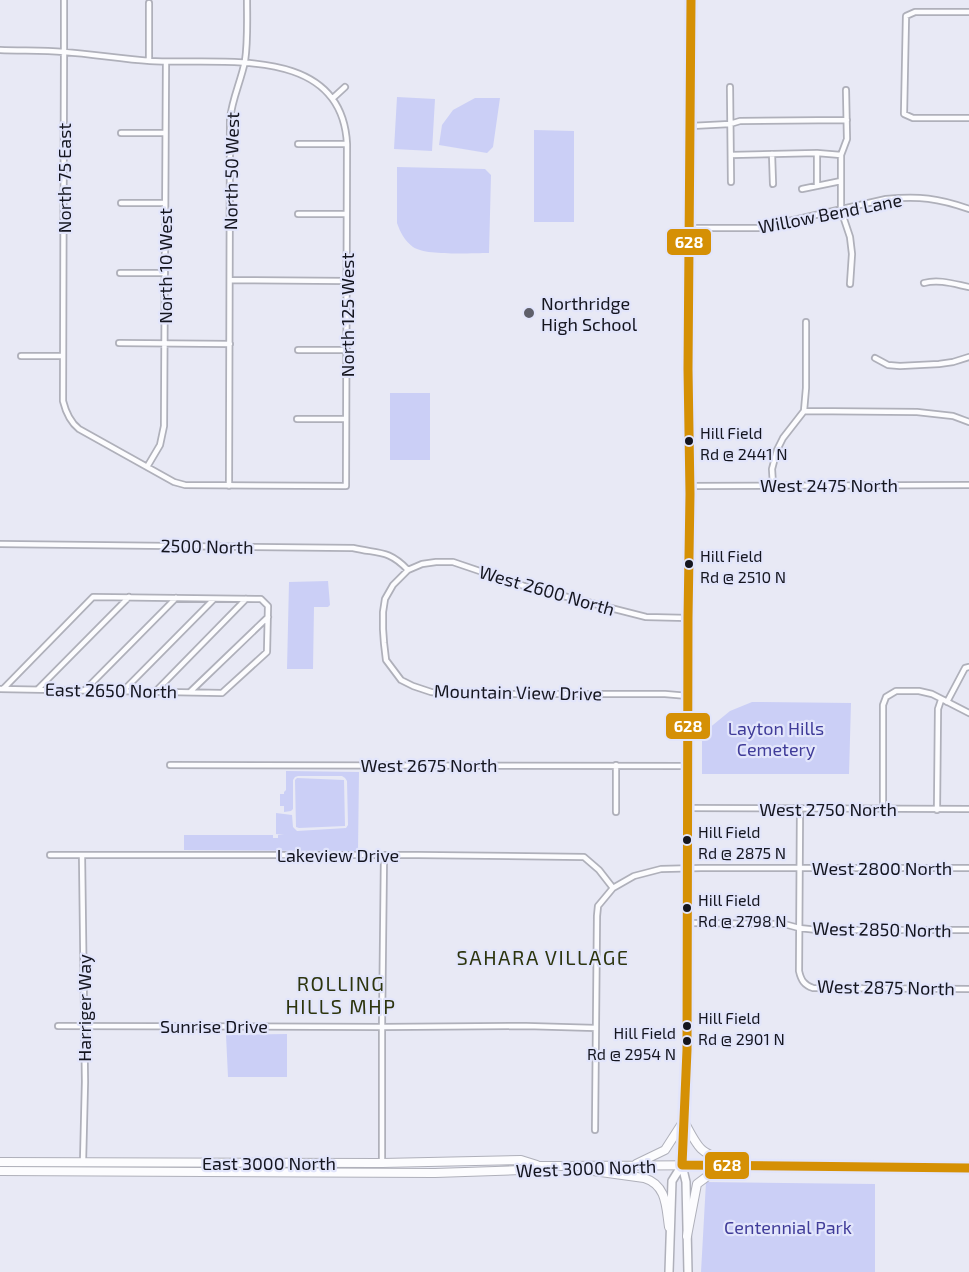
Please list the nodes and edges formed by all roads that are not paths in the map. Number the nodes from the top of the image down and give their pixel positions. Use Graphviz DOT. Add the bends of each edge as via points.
graph roads {
  1 [pos="64,0"];
  2 [pos="247,0"];
  3 [pos="691,0"];
  4 [pos="149,3"];
  5 [pos="969,12"];
  6 [pos="0,50"];
  7 [pos="64,52"];
  8 [pos="149,61"];
  9 [pos="166,62"];
  10 [pos="245,62"];
  11 [pos="345,87"];
  12 [pos="730,87"];
  13 [pos="846,90"];
  14 [pos="333,98"];
  15 [pos="969,118"];
  16 [pos="846,120"];
  17 [pos="730,124"];
  18 [pos="691,126"];
  19 [pos="121,133"];
  20 [pos="165,133"];
  21 [pos="298,144"];
  22 [pos="347,144"];
  23 [pos="818,153"];
  24 [pos="731,154"];
  25 [pos="772,154"];
  26 [pos="841,155"];
  27 [pos="841,181"];
  28 [pos="731,182"];
  29 [pos="773,184"];
  30 [pos="817,186"];
  31 [pos="802,189"];
  32 [pos="121,203"];
  33 [pos="165,203"];
  34 [pos="969,209"];
  35 [pos="841,210"];
  36 [pos="298,214"];
  37 [pos="346,214"];
  38 [pos="689,228"];
  39 [pos="120,273"];
  40 [pos="165,273"];
  41 [pos="230,280"];
  42 [pos="347,281"];
  43 [pos="924,283"];
  44 [pos="850,284"];
  45 [pos="969,287"];
  46 [pos="806,322"];
  47 [pos="119,343"];
  48 [pos="165,344"];
  49 [pos="230,344"];
  50 [pos="298,350"];
  51 [pos="347,350"];
  52 [pos="21,356"];
  53 [pos="63,356"];
  54 [pos="969,357"];
  55 [pos="875,358"];
  56 [pos="804,411"];
  57 [pos="297,419"];
  58 [pos="346,419"];
  59 [pos="969,422"];
  60 [pos="147,467"];
  61 [pos="773,485"];
  62 [pos="969,485"];
  63 [pos="229,486"];
  64 [pos="346,486"];
  65 [pos="690,486"];
  66 [pos="0,544"];
  67 [pos="408,570"];
  68 [pos="129,597"];
  69 [pos="177,598"];
  70 [pos="215,598"];
  71 [pos="246,598"];
  72 [pos="267,617"];
  73 [pos="688,618"];
  74 [pos="969,667"];
  75 [pos="1,689"];
  76 [pos="38,689"];
  77 [pos="85,690"];
  78 [pos="123,691"];
  79 [pos="156,691"];
  80 [pos="190,692"];
  81 [pos="688,696"];
  82 [pos="941,700"];
  83 [pos="947,702"];
  84 [pos="969,712"];
  85 [pos="170,765"];
  86 [pos="616,765"];
  87 [pos="688,766"];
  88 [pos="687,808"];
  89 [pos="800,809"];
  90 [pos="883,809"];
  91 [pos="969,809"];
  92 [pos="937,810"];
  93 [pos="616,812"];
  94 [pos="50,855"];
  95 [pos="82,855"];
  96 [pos="384,856"];
  97 [pos="688,868"];
  98 [pos="799,868"];
  99 [pos="969,868"];
  100 [pos="613,888"];
  101 [pos="687,923"];
  102 [pos="799,928"];
  103 [pos="969,930"];
  104 [pos="969,988"];
  105 [pos="58,1026"];
  106 [pos="84,1026"];
  107 [pos="381,1027"];
  108 [pos="596,1028"];
  109 [pos="684,1121"];
  110 [pos="595,1130"];
  111 [pos="0,1161"];
  112 [pos="83,1162"];
  113 [pos="382,1163"];
  114 [pos="734,1165"];
  115 [pos="538,1166"];
  116 [pos="555,1166"];
  117 [pos="633,1166"];
  118 [pos="682,1166"];
  119 [pos="723,1166"];
  120 [pos="969,1168"];
  121 [pos="0,1171"];
  122 [pos="328,1173"];
  123 [pos="383,1173"];
  124 [pos="669,1227"];
  125 [pos="687,1236"];
  126 [pos="669,1272"];
  127 [pos="688,1272"];
  1 -- 7 [label="street, North 75 East"];
  2 -- 10 [label="street, North 50 West"];
  3 -- 18 [label="main road"];
  4 -- 8 [label="street"];
  5 -- 15 [label="street" via="915,12 906,16 904,114 913,118"];
  6 -- 7 [label="street"];
  7 -- 8 [label="street"];
  7 -- 53 [label="street, North 75 East"];
  8 -- 9 [label="street"];
  9 -- 10 [label="street"];
  9 -- 20 [label="street, North 10 West"];
  10 -- 14 [label="street" via="306,76"];
  10 -- 41 [label="street, North 50 West" via="230,119"];
  11 -- 14 [label="street"];
  12 -- 17 [label="street"];
  13 -- 16 [label="street"];
  14 -- 22 [label="street, North 125 West" via="344,121"];
  16 -- 17 [label="street"];
  16 -- 26 [label="street" via="847,139"];
  17 -- 18 [label="street"];
  17 -- 24 [label="street"];
  18 -- 38 [label="main road"];
  19 -- 20 [label="street"];
  20 -- 33 [label="street, North 10 West"];
  21 -- 22 [label="street"];
  22 -- 37 [label="street, North 125 West"];
  23 -- 25 [label="street"];
  23 -- 26 [label="street"];
  23 -- 30 [label="street"];
  24 -- 25 [label="street"];
  24 -- 28 [label="street"];
  25 -- 29 [label="street"];
  26 -- 27 [label="street"];
  27 -- 30 [label="street"];
  27 -- 35 [label="street"];
  30 -- 31 [label="street"];
  32 -- 33 [label="street"];
  33 -- 40 [label="street, North 10 West"];
  34 -- 35 [label="street, Willow Bend Lane" via="946,201 908,197"];
  35 -- 38 [label="street, Willow Bend Lane" via="758,228"];
  35 -- 44 [label="street" via="850,237"];
  36 -- 37 [label="street"];
  37 -- 42 [label="street, North 125 West"];
  38 -- 65 [label="main road"];
  39 -- 40 [label="street"];
  40 -- 48 [label="street, North 10 West"];
  41 -- 42 [label="street"];
  41 -- 49 [label="street, North 50 West"];
  42 -- 51 [label="street, North 125 West"];
  43 -- 45 [label="street" via="941,281"];
  46 -- 56 [label="street"];
  47 -- 48 [label="street"];
  48 -- 49 [label="street"];
  48 -- 60 [label="street, North 10 West" via="164,426 160,445"];
  49 -- 63 [label="street, North 50 West"];
  50 -- 51 [label="street"];
  51 -- 58 [label="street, North 125 West"];
  52 -- 53 [label="street"];
  53 -- 60 [label="street, North 75 East" via="63,401 73,425"];
  54 -- 55 [label="street" via="953,363 900,366 888,366"];
  56 -- 59 [label="street" via="917,412"];
  56 -- 61 [label="street" via="777,450"];
  57 -- 58 [label="street"];
  58 -- 64 [label="street, North 125 West"];
  60 -- 63 [label="street, North 75 East" via="185,485"];
  61 -- 62 [label="street, West 2475 North"];
  61 -- 65 [label="street, West 2475 North"];
  63 -- 64 [label="street, North 75 East"];
  65 -- 73 [label="main road"];
  66 -- 67 [label="street, 2500 North" via="353,548 388,554"];
  67 -- 73 [label="street, West 2600 North" via="422,564 453,562 524,586 646,617"];
  67 -- 81 [label="street, Mountain View Drive" via="385,599 384,644 386,660 398,678 413,686 448,694"];
  68 -- 69 [label="street"];
  68 -- 75 [label="street" via="93,597"];
  68 -- 76 [label="street"];
  69 -- 70 [label="street"];
  69 -- 77 [label="street"];
  70 -- 71 [label="street"];
  70 -- 78 [label="street"];
  71 -- 72 [label="street" via="261,599 268,606"];
  71 -- 79 [label="street"];
  72 -- 80 [label="street"];
  72 -- 80 [label="street, East 2650 North" via="267,652 222,693"];
  73 -- 81 [label="main road"];
  74 -- 83 [label="street" via="960,675"];
  75 -- 76 [label="street, East 2650 North"];
  76 -- 77 [label="street, East 2650 North"];
  77 -- 78 [label="street, East 2650 North"];
  78 -- 79 [label="street, East 2650 North"];
  79 -- 80 [label="street, East 2650 North"];
  81 -- 87 [label="main road"];
  82 -- 83 [label="street"];
  82 -- 90 [label="street" via="919,691 896,691 886,696"];
  82 -- 92 [label="street"];
  83 -- 84 [label="street"];
  85 -- 86 [label="street, West 2675 North"];
  86 -- 87 [label="street, West 2675 North"];
  86 -- 93 [label="street"];
  87 -- 88 [label="main road"];
  88 -- 89 [label="street, West 2750 North"];
  88 -- 97 [label="main road"];
  89 -- 90 [label="street, West 2750 North"];
  89 -- 98 [label="street"];
  90 -- 92 [label="street, West 2750 North"];
  91 -- 92 [label="street, West 2750 North"];
  94 -- 95 [label="street, Lakeview Drive"];
  95 -- 96 [label="street, Lakeview Drive"];
  95 -- 106 [label="street, Harriger Way"];
  96 -- 100 [label="street, Lakeview Drive" via="584,857"];
  96 -- 107 [label="street"];
  97 -- 98 [label="street, West 2800 North"];
  97 -- 100 [label="street, West 2800 North" via="645,872"];
  97 -- 101 [label="main road"];
  98 -- 99 [label="street, West 2800 North"];
  98 -- 102 [label="street"];
  100 -- 108 [label="street" via="598,906"];
  101 -- 102 [label="street, West 2850 North" via="784,924"];
  101 -- 109 [label="main road"];
  102 -- 103 [label="street, West 2850 North"];
  102 -- 104 [label="street, West 2875 North" via="799,972 804,983 813,988"];
  105 -- 106 [label="street, Sunrise Drive"];
  106 -- 107 [label="street, Sunrise Drive"];
  106 -- 112 [label="street, Harriger Way"];
  107 -- 108 [label="street, Sunrise Drive"];
  107 -- 113 [label="street"];
  108 -- 110 [label="street"];
  109 -- 114 [label="main road" via="700,1149"];
  109 -- 117 [label="main road" via="665,1150"];
  109 -- 118 [label="main road"];
  111 -- 112 [label="main road, East 3000 North"];
  112 -- 113 [label="main road, East 3000 North"];
  113 -- 115 [label="main road, East 3000 North" via="521,1160"];
  113 -- 122 [label="main road" via="378,1168 333,1169"];
  114 -- 119 [label="main road, West 3000 North"];
  114 -- 120 [label="main road, West 3000 North"];
  115 -- 116 [label="main road, West 3000 North"];
  115 -- 123 [label="main road, West 3000 North" via="521,1170"];
  116 -- 117 [label="main road, West 3000 North"];
  116 -- 124 [label="main road" via="652,1180 664,1195"];
  117 -- 118 [label="main road, West 3000 North"];
  118 -- 119 [label="main road, West 3000 North"];
  118 -- 124 [label="main road" via="672,1181"];
  118 -- 125 [label="main road"];
  119 -- 125 [label="main road" via="698,1184"];
  121 -- 122 [label="main road, East 3000 North"];
  122 -- 123 [label="main road, East 3000 North"];
  124 -- 126 [label="main road"];
  125 -- 127 [label="main road"];
}
